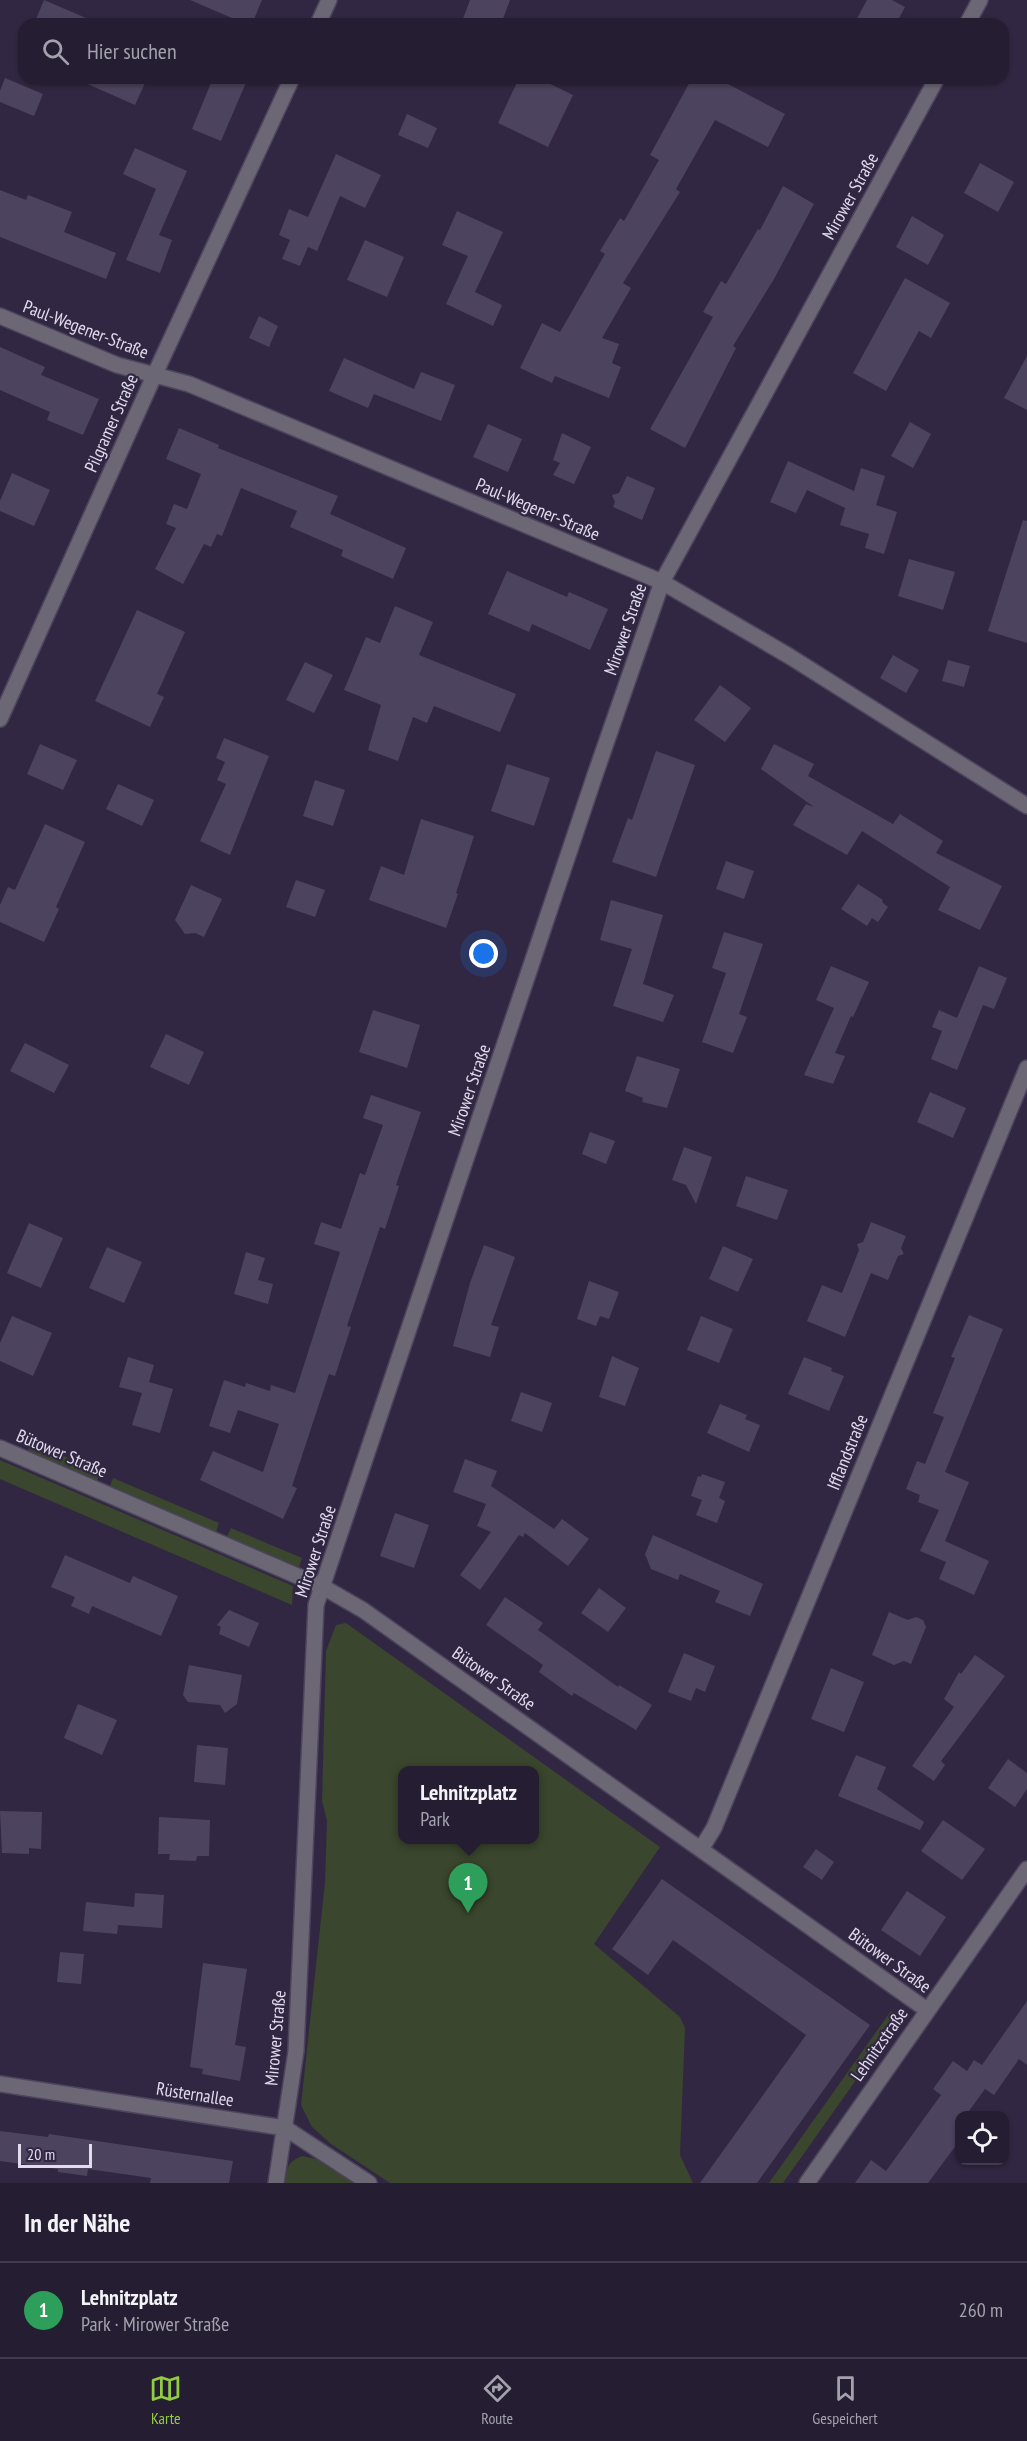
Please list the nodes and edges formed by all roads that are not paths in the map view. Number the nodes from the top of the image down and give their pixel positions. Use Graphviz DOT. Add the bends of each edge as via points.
graph roads {
  1 [pos="329,0"];
  2 [pos="980,0"];
  3 [pos="321,18"];
  4 [pos="970,18"];
  5 [pos="289,84"];
  6 [pos="934,84"];
  7 [pos="0,316"];
  8 [pos="154,376"];
  9 [pos="662,582"];
  10 [pos="0,719"];
  11 [pos="1027,806"];
  12 [pos="1027,1068"];
  13 [pos="0,1448"];
  14 [pos="323,1587"];
  15 [pos="701,1849"];
  16 [pos="1027,1869"];
  17 [pos="927,2010"];
  18 [pos="0,2084"];
  19 [pos="285,2128"];
  20 [pos="276,2183"];
  21 [pos="369,2183"];
  22 [pos="807,2183"];
  1 -- 3 [label="street"];
  2 -- 4 [label="street"];
  5 -- 8 [label="street, Pilgramer Straße"];
  6 -- 9 [label="street, Mirower Straße"];
  7 -- 8 [label="street, Paul-Wegener-Straße" via="117,365"];
  8 -- 9 [label="street, Paul-Wegener-Straße" via="189,384"];
  8 -- 10 [label="street, Pilgramer Straße"];
  9 -- 11 [label="street, Paul-Wegener-Straße" via="789,656"];
  9 -- 14 [label="street, Mirower Straße"];
  12 -- 15 [label="street, Ifflandstraße" via="714,1828"];
  13 -- 14 [label="street, Bütower Straße"];
  14 -- 15 [label="street, Bütower Straße" via="363,1610"];
  14 -- 19 [label="street, Mirower Straße" via="316,1605 296,2051"];
  15 -- 17 [label="street, Bütower Straße"];
  16 -- 17 [label="street, Lehnitzstraße"];
  17 -- 22 [label="street, Lehnitzstraße"];
  18 -- 19 [label="street, Rüsternallee"];
  19 -- 20 [label="street, Mirower Straße"];
  19 -- 21 [label="street, Rüsternallee"];
}
